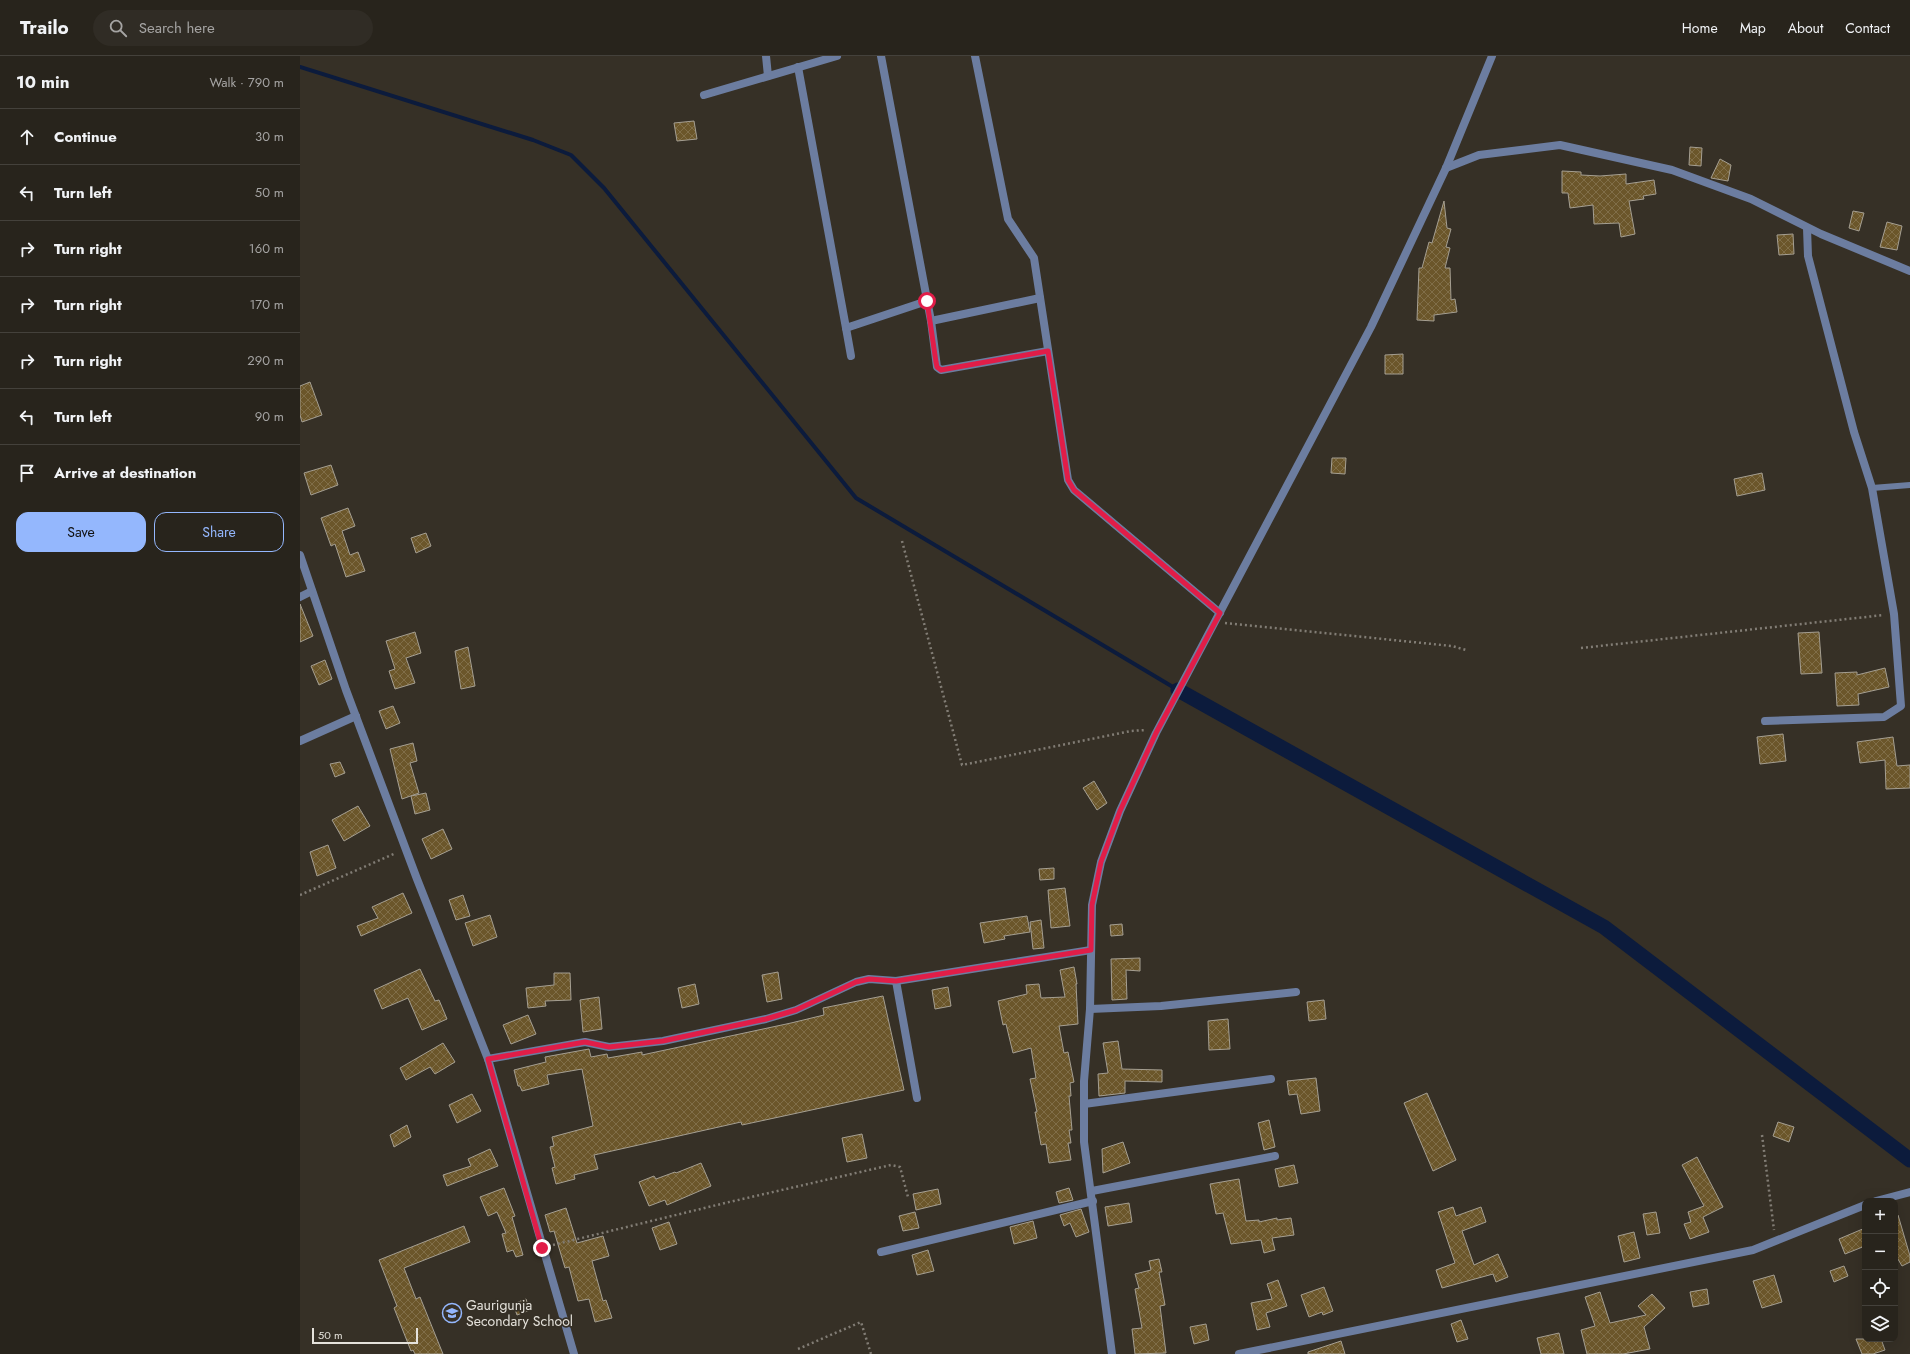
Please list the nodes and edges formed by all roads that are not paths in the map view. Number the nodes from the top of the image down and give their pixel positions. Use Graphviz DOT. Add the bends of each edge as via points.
graph roads {
  1 [pos="766,56"];
  2 [pos="837,56"];
  3 [pos="881,56"];
  4 [pos="975,56"];
  5 [pos="1492,56"];
  6 [pos="798,68"];
  7 [pos="768,76"];
  8 [pos="704,95"];
  9 [pos="1446,168"];
  10 [pos="1807,228"];
  11 [pos="1910,270"];
  12 [pos="1040,298"];
  13 [pos="927,301"];
  14 [pos="931,321"];
  15 [pos="846,328"];
  16 [pos="1048,351"];
  17 [pos="851,356"];
  18 [pos="1910,485"];
  19 [pos="1872,488"];
  20 [pos="300,555"];
  21 [pos="312,591"];
  22 [pos="300,597"];
  23 [pos="1220,613"];
  24 [pos="356,716"];
  25 [pos="1765,720"];
  26 [pos="300,741"];
  27 [pos="1091,950"];
  28 [pos="896,981"];
  29 [pos="1296,992"];
  30 [pos="1090,1009"];
  31 [pos="488,1059"];
  32 [pos="1271,1079"];
  33 [pos="917,1098"];
  34 [pos="1084,1104"];
  35 [pos="1275,1156"];
  36 [pos="1092,1191"];
  37 [pos="1910,1192"];
  38 [pos="1887,1198"];
  39 [pos="1093,1201"];
  40 [pos="1862,1206"];
  41 [pos="881,1252"];
  42 [pos="574,1354"];
  43 [pos="1112,1354"];
  44 [pos="1239,1354"];
  1 -- 7 [label="street"];
  2 -- 6 [label="street"];
  3 -- 13 [label="street"];
  4 -- 12 [label="street" via="1008,219 1034,258"];
  5 -- 9 [label="street"];
  6 -- 7 [label="street"];
  6 -- 15 [label="street"];
  7 -- 8 [label="street"];
  9 -- 10 [label="street" via="1479,155 1560,145 1672,170 1751,199"];
  9 -- 23 [label="street" via="1371,327"];
  10 -- 11 [label="street"];
  10 -- 19 [label="street" via="1808,256 1854,432"];
  12 -- 14 [label="street"];
  12 -- 16 [label="street"];
  13 -- 14 [label="street"];
  13 -- 15 [label="street"];
  14 -- 16 [label="street" via="937,367 941,370"];
  15 -- 17 [label="street"];
  16 -- 23 [label="street" via="1068,480 1074,490"];
  18 -- 19 [label="lane"];
  19 -- 25 [label="street" via="1894,614 1901,706 1884,717"];
  20 -- 21 [label="street"];
  21 -- 22 [label="street"];
  21 -- 24 [label="street"];
  23 -- 27 [label="street" via="1156,733 1120,811 1101,862 1092,905"];
  24 -- 26 [label="street"];
  24 -- 31 [label="street"];
  27 -- 28 [label="street"];
  27 -- 30 [label="street"];
  28 -- 31 [label="street" via="875,979 856,982 796,1010 663,1041 609,1047 585,1042"];
  28 -- 33 [label="street"];
  29 -- 30 [label="street" via="1161,1006"];
  30 -- 34 [label="street"];
  31 -- 42 [label="street"];
  32 -- 34 [label="street"];
  34 -- 36 [label="street" via="1084,1142"];
  35 -- 36 [label="street"];
  36 -- 39 [label="street"];
  37 -- 38 [label="street"];
  39 -- 41 [label="street"];
  39 -- 43 [label="street"];
  40 -- 44 [label="street" via="1753,1250 1716,1259 1523,1295"];
}
